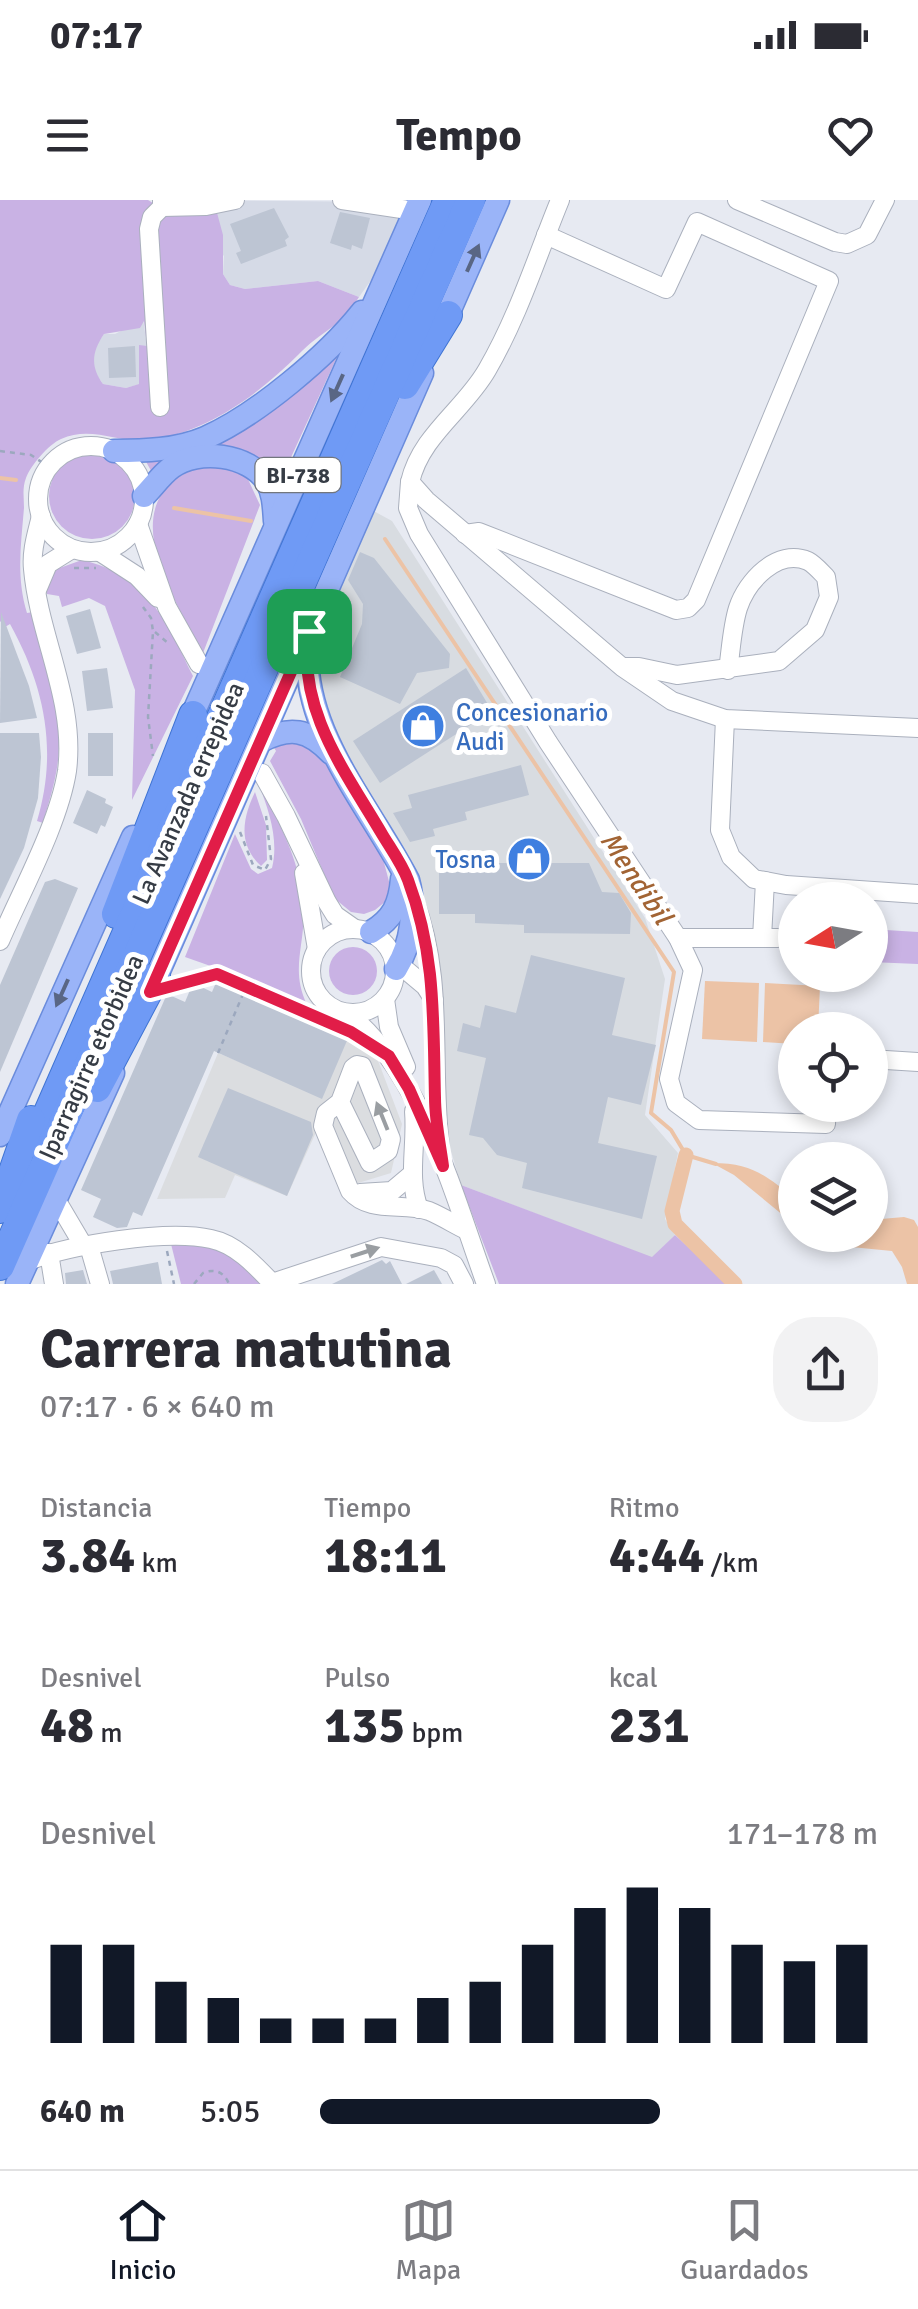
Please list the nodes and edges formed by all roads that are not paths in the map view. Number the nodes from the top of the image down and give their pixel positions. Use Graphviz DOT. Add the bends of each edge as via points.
graph roads {
  1 [pos="235,200"];
  2 [pos="342,200"];
  3 [pos="448,200"];
  4 [pos="470,200"];
  5 [pos="498,200"];
  6 [pos="560,200"];
  7 [pos="737,200"];
  8 [pos="885,200"];
  9 [pos="162,204"];
  10 [pos="418,206"];
  11 [pos="546,236"];
  12 [pos="382,285"];
  13 [pos="448,315"];
  14 [pos="160,408"];
  15 [pos="114,451"];
  16 [pos="410,482"];
  17 [pos="144,496"];
  18 [pos="41,516"];
  19 [pos="138,524"];
  20 [pos="276,524"];
  21 [pos="466,534"];
  22 [pos="72,549"];
  23 [pos="99,560"];
  24 [pos="37,591"];
  25 [pos="168,607"];
  26 [pos="309,631"];
  27 [pos="280,637"];
  28 [pos="199,664"];
  29 [pos="622,668"];
  30 [pos="728,670"];
  31 [pos="193,715"];
  32 [pos="725,719"];
  33 [pos="918,728"];
  34 [pos="260,742"];
  35 [pos="340,764"];
  36 [pos="262,773"];
  37 [pos="286,816"];
  38 [pos="401,866"];
  39 [pos="765,881"];
  40 [pos="918,894"];
  41 [pos="412,895"];
  42 [pos="363,930"];
  43 [pos="678,938"];
  44 [pos="0,942"];
  45 [pos="317,949"];
  46 [pos="397,964"];
  47 [pos="153,985"];
  48 [pos="386,999"];
  49 [pos="434,1000"];
  50 [pos="340,1019"];
  51 [pos="888,1060"];
  52 [pos="918,1062"];
  53 [pos="409,1089"];
  54 [pos="340,1102"];
  55 [pos="826,1122"];
  56 [pos="2,1126"];
  57 [pos="443,1166"];
  58 [pos="412,1174"];
  59 [pos="350,1191"];
  60 [pos="455,1200"];
  61 [pos="61,1208"];
  62 [pos="0,1209"];
  63 [pos="423,1210"];
  64 [pos="0,1220"];
  65 [pos="466,1230"];
  66 [pos="86,1245"];
  67 [pos="19,1263"];
  68 [pos="17,1284"];
  69 [pos="54,1284"];
  70 [pos="100,1284"];
  71 [pos="272,1284"];
  72 [pos="464,1284"];
  73 [pos="486,1284"];
  1 -- 9 [label="street"];
  2 -- 10 [label="street"];
  3 -- 64 [label="highway, La Avanzada errepidea"];
  4 -- 27 [label="highway, La Avanzada errepidea"];
  13 -- 5 [label="main road, BI-738, one-way"];
  6 -- 11 [label="street"];
  7 -- 8 [label="street" via="847,244 867,236"];
  9 -- 14 [label="street" via="149,229"];
  10 -- 12 [label="main road, BI-738"];
  11 -- 16 [label="street" via="486,372 424,446"];
  11 -- 21 [label="street" via="666,289 697,222 829,280 688,608 676,610 479,532"];
  12 -- 15 [label="main road" via="318,360 236,420 186,444"];
  12 -- 20 [label="main road, BI-738, one-way"];
  13 -- 26 [label="main road, BI-738"];
  13 -- 27 [label="highway" via="410,375"];
  15 -- 17 [label="street" via="135,470"];
  15 -- 18 [label="street" via="96,446 62,455 41,482"];
  16 -- 21 [label="street"];
  16 -- 43 [label="street" via="408,508 418,534"];
  17 -- 19 [label="street"];
  17 -- 20 [label="main road" via="173,466 199,457 240,460 266,480"];
  18 -- 22 [label="street"];
  18 -- 24 [label="street" via="33,556"];
  19 -- 23 [label="street"];
  19 -- 25 [label="street"];
  20 -- 31 [label="main road, BI-738"];
  21 -- 29 [label="street"];
  22 -- 23 [label="street"];
  22 -- 24 [label="street" via="48,564"];
  23 -- 25 [label="street" via="136,576"];
  24 -- 44 [label="street" via="59,674 67,771"];
  25 -- 28 [label="street"];
  26 -- 34 [label="main road, Iparragirre etorbidea"];
  26 -- 35 [label="main road" via="306,676"];
  27 -- 67 [label="highway, La Avanzada errepidea"];
  29 -- 30 [label="street" via="677,676"];
  29 -- 32 [label="street" via="672,701"];
  30 -- 30 [label="street" via="780,661 815,630 829,597 826,576 809,562 787,558 766,568 738,609"];
  31 -- 56 [label="main road, Iparragirre etorbidea, one-way"];
  31 -- 62 [label="highway"];
  32 -- 33 [label="street"];
  32 -- 39 [label="street" via="720,830 730,857"];
  34 -- 35 [label="main road" via="300,730"];
  34 -- 47 [label="main road, Iparragirre etorbidea"];
  35 -- 38 [label="main road"];
  36 -- 37 [label="street"];
  37 -- 42 [label="street" via="335,914"];
  37 -- 45 [label="street" via="307,884"];
  38 -- 41 [label="main road"];
  38 -- 42 [label="main road" via="396,908 388,921"];
  39 -- 40 [label="street"];
  39 -- 43 [label="street" via="770,938"];
  41 -- 46 [label="main road" via="409,937"];
  41 -- 49 [label="street" via="427,939"];
  42 -- 45 [label="street" via="338,932"];
  42 -- 46 [label="street" via="386,944"];
  43 -- 55 [label="street" via="693,970 669,1079 676,1102 699,1120"];
  45 -- 50 [label="street" via="313,985"];
  46 -- 48 [label="street"];
  46 -- 49 [label="street"];
  47 -- 61 [label="main road, Iparragirre etorbidea"];
  47 -- 67 [label="highway"];
  48 -- 50 [label="street"];
  48 -- 57 [label="street" via="389,1027"];
  49 -- 57 [label="street"];
  50 -- 53 [label="street" via="372,1034"];
  51 -- 52 [label="street"];
  53 -- 57 [label="street"];
  53 -- 58 [label="street" via="416,1132"];
  54 -- 54 [label="street, one-way" via="367,1160 374,1164 391,1139 362,1066 353,1068"];
  54 -- 59 [label="street" via="326,1113 323,1126"];
  57 -- 60 [label="street"];
  58 -- 59 [label="street" via="392,1191"];
  58 -- 63 [label="street"];
  59 -- 63 [label="street" via="364,1202"];
  60 -- 63 [label="street"];
  60 -- 65 [label="street"];
  61 -- 66 [label="street"];
  61 -- 67 [label="main road, Iparragirre etorbidea"];
  63 -- 65 [label="street"];
  65 -- 73 [label="street"];
  66 -- 67 [label="street"];
  66 -- 70 [label="street"];
  66 -- 71 [label="street" via="213,1239 244,1255"];
  67 -- 68 [label="main road, Iparragirre etorbidea"];
  67 -- 69 [label="street"];
  71 -- 72 [label="street, one-way" via="380,1247 441,1258 454,1265"];
}
